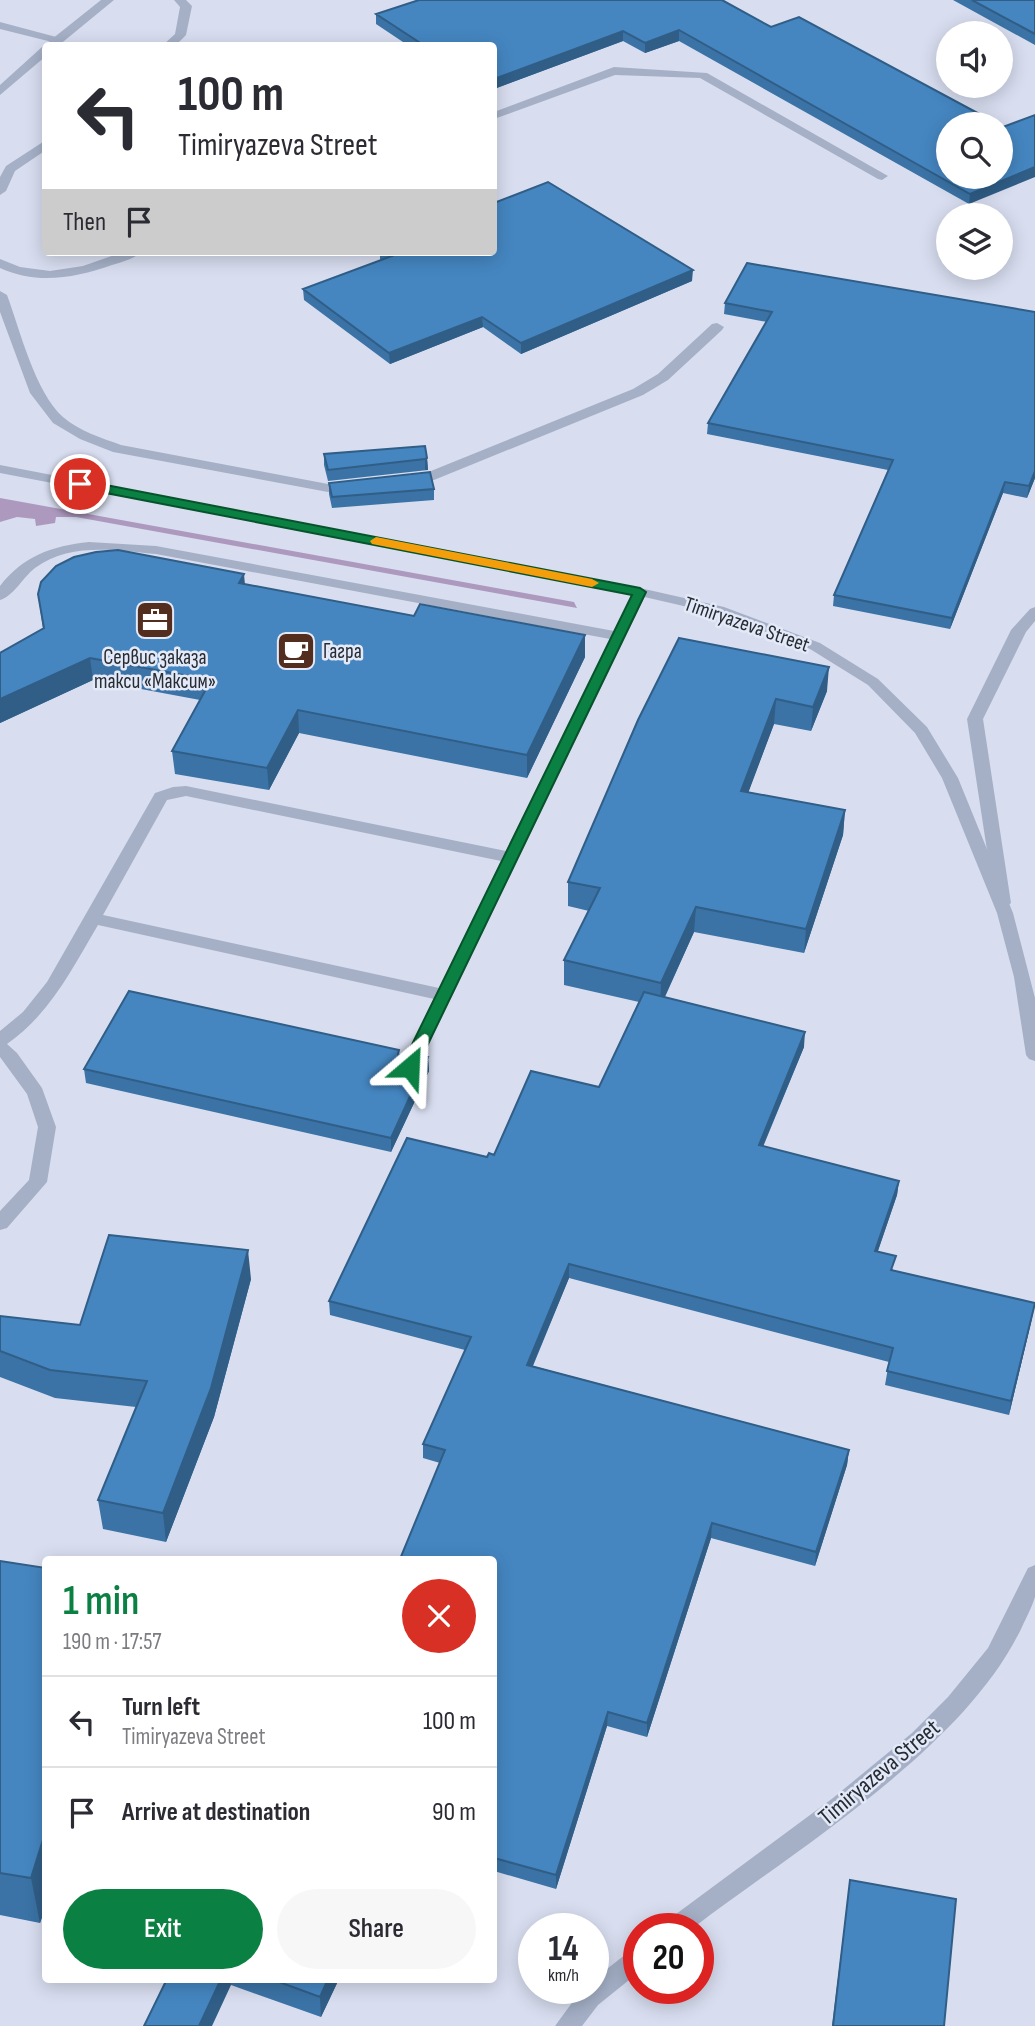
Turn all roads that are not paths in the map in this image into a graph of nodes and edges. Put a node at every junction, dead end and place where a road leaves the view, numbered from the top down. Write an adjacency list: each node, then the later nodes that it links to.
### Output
1 (108, 0): 5 (street)
2 (180, 0): 6 (street)
3 (0, 25): 4 (street)
4 (50, 42)
5 (54, 42)
6 (172, 42)
7 (42, 54): 8 (street)
8 (0, 91)
9 (497, 115): 11 (street)
10 (42, 147): 12 (street)
11 (881, 176)
12 (0, 191)
13 (125, 256): 14 (street)
14 (0, 263)
15 (0, 295): 19 (street)
16 (716, 327): 18 (street)
17 (0, 469): 20 (street, Timiryazeva Street)
18 (391, 481)
19 (366, 484)
20 (640, 592): 23 (street); 25 (street, Timiryazeva Street)
21 (0, 596): 23 (street)
22 (1035, 611): 25 (street)
23 (618, 636): 24 (street)
24 (511, 858): 26 (street); 27 (street)
25 (1005, 913): 30 (street, Timiryazeva Street)
26 (93, 918): 27 (street); 28 (street)
27 (444, 995): 31 (street)
28 (0, 1040)
29 (0, 1047): 32 (street)
30 (1035, 1055)
31 (410, 1067)
32 (0, 1223)
33 (1035, 1574): 34 (street, Timiryazeva Street)
34 (697, 1913)
35 (623, 1971): 36 (street)
36 (567, 2026)

